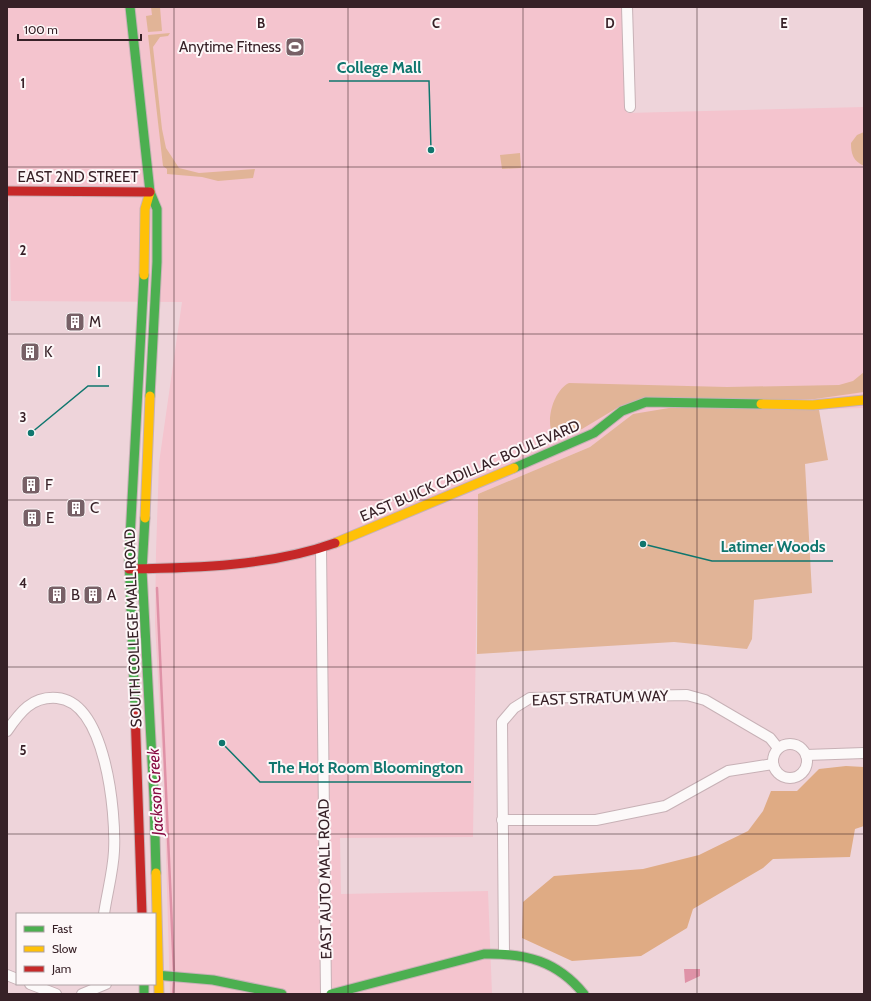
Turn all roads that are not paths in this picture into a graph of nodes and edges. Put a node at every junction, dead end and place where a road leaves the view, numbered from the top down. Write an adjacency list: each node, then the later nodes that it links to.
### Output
1 (130, 7): 5 (main road, SOUTH COLLEGE MALL ROAD)
2 (627, 7): 3 (street)
3 (630, 107)
4 (7, 191): 5 (main road, EAST 2ND STREET)
5 (150, 192): 6 (main road, SOUTH COLLEGE MALL ROAD); 7 (main road, SOUTH COLLEGE MALL ROAD)
6 (145, 237): 7 (main road); 8 (main road, SOUTH COLLEGE MALL ROAD)
7 (157, 242): 9 (main road, SOUTH COLLEGE MALL ROAD)
8 (145, 261): 9 (main road); 10 (main road, SOUTH COLLEGE MALL ROAD)
9 (157, 262): 11 (main road, SOUTH COLLEGE MALL ROAD)
10 (143, 294): 11 (main road); 14 (main road, SOUTH COLLEGE MALL ROAD)
11 (156, 299): 15 (main road, SOUTH COLLEGE MALL ROAD)
12 (864, 400): 13 (main road, EAST BUICK CADILLAC BOULEVARD)
13 (321, 548): 15 (main road, EAST BUICK CADILLAC BOULEVARD); 34 (street, EAST AUTO MALL ROAD)
14 (129, 569): 15 (main road, EAST BUICK CADILLAC BOULEVARD); 21 (main road, SOUTH COLLEGE MALL ROAD)
15 (142, 570): 22 (main road, SOUTH COLLEGE MALL ROAD)
16 (7, 731): 24 (street)
17 (778, 748): 19 (street); 20 (street); 23 (street, EAST STRATUM WAY)
18 (864, 753): 19 (street)
19 (806, 755): 20 (street)
20 (774, 764): 23 (street)
21 (138, 798): 22 (main road); 25 (main road, SOUTH COLLEGE MALL ROAD)
22 (154, 798): 27 (main road, SOUTH COLLEGE MALL ROAD)
23 (502, 820): 26 (street, EAST STRATUM WAY)
24 (104, 913)
25 (142, 913)
26 (504, 953): 35 (main road); 36 (main road)
27 (160, 975): 32 (main road, SOUTH COLLEGE MALL ROAD); 33 (main road)
28 (33, 985): 30 (street)
29 (104, 985): 31 (street)
30 (56, 994)
31 (82, 994)
32 (159, 994)
33 (282, 994)
34 (326, 994)
35 (331, 994)
36 (584, 994)

